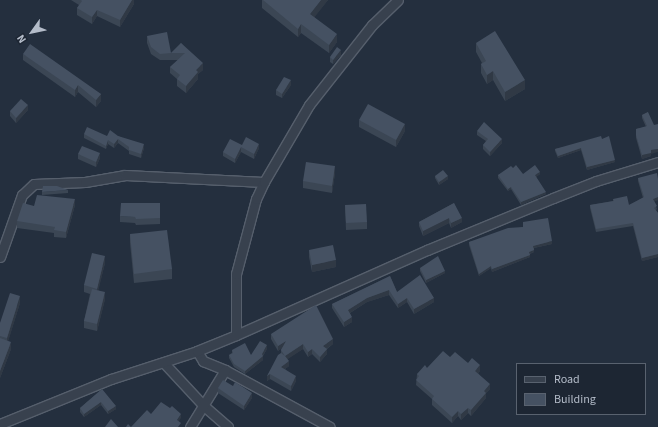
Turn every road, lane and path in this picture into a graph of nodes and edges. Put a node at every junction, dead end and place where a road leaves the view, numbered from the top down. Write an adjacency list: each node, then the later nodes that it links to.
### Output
1 (398, 0): 3 (street)
2 (658, 162): 5 (street)
3 (264, 182): 4 (street); 5 (street)
4 (0, 257)
5 (236, 335): 6 (street)
6 (197, 351): 7 (street); 8 (street)
7 (164, 363): 9 (street); 10 (street)
8 (225, 370): 9 (street); 13 (street)
9 (204, 406): 11 (street); 12 (street)
10 (0, 424)
11 (190, 427)
12 (228, 427)
13 (330, 427)

